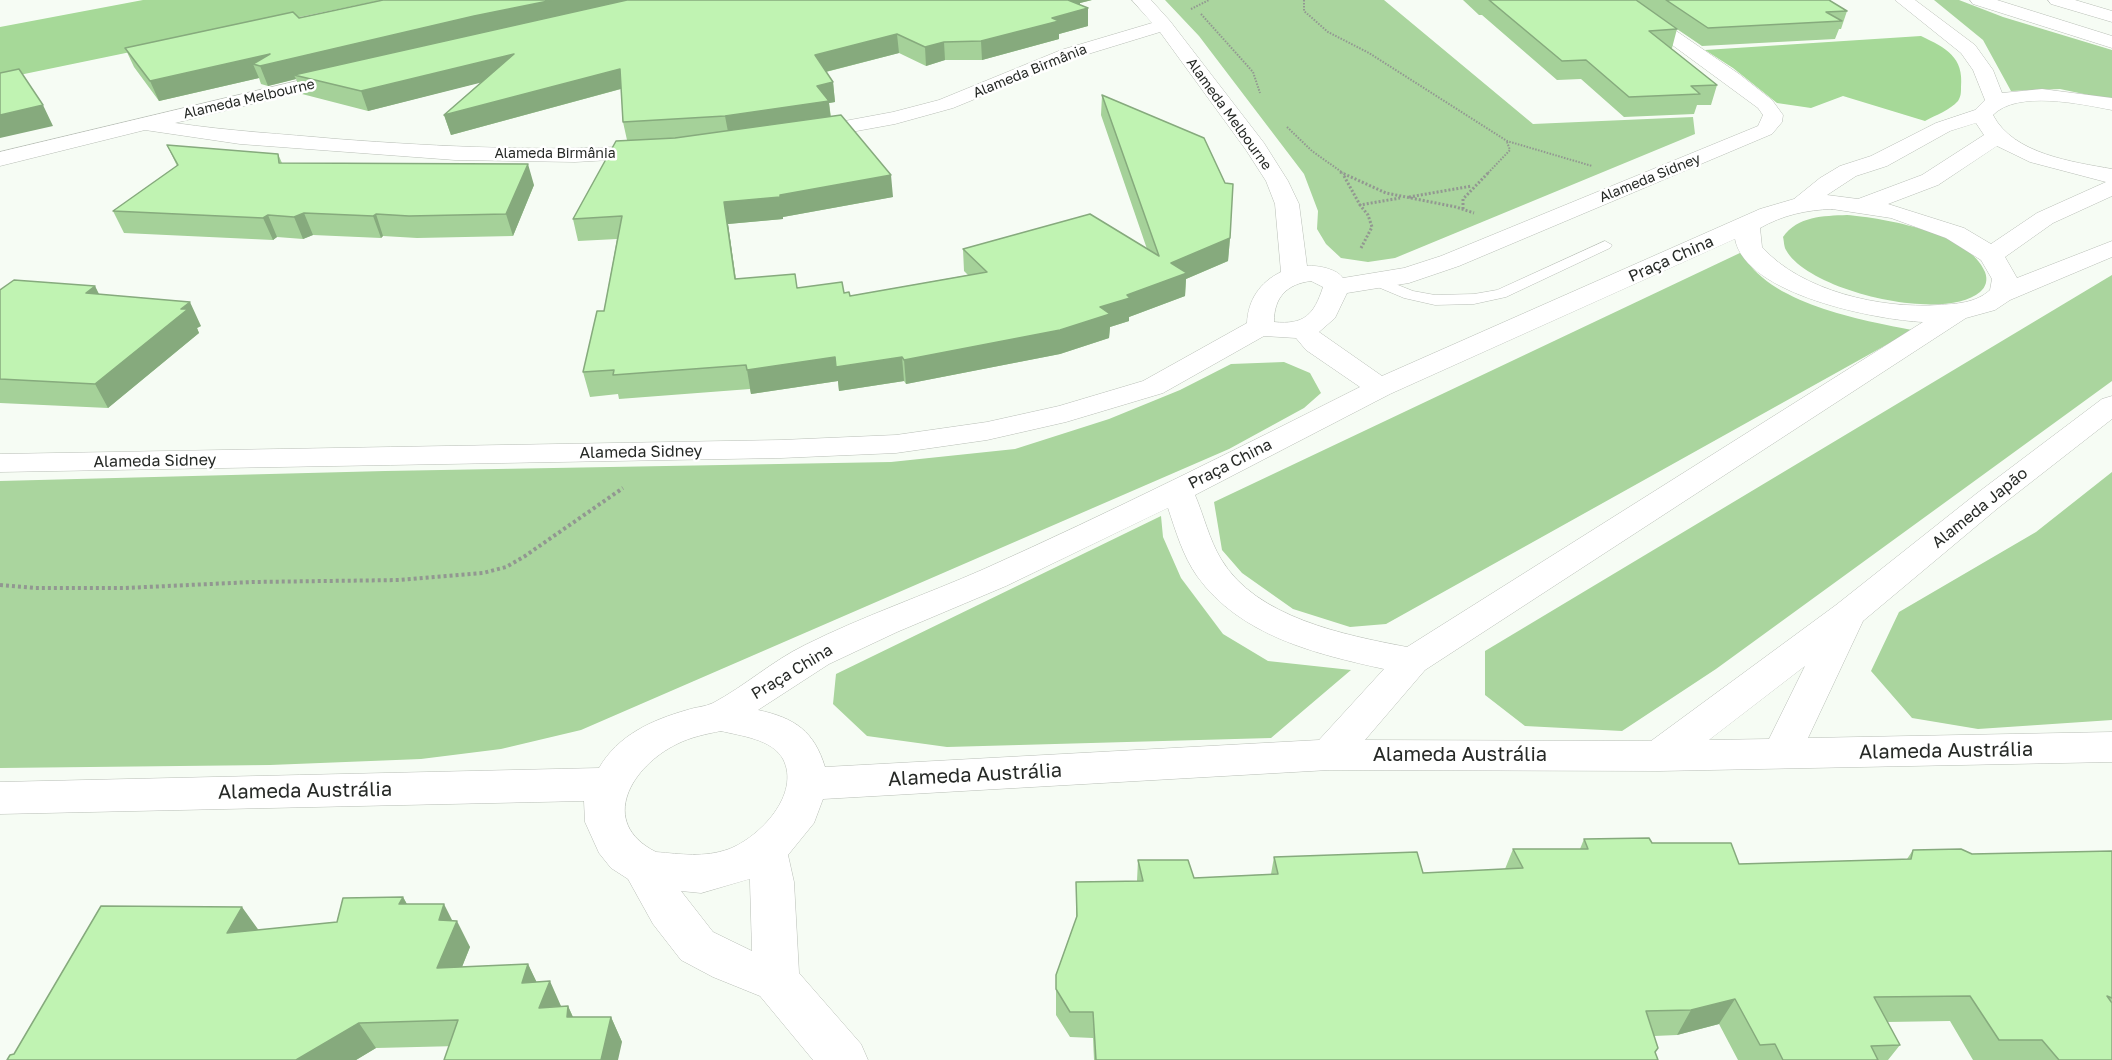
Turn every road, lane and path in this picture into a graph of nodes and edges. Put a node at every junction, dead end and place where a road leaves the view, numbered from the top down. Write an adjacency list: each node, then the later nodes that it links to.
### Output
1 (1141, 0): 9 (street, Alameda Melbourne)
2 (1304, 0): 19 (path)
3 (1620, 0): 24 (street, Alameda Sidney)
4 (1904, 0): 14 (street)
5 (1979, 0): 10 (street)
6 (2057, 0): 8 (street)
7 (1194, 8): 12 (path)
8 (2112, 17)
9 (1164, 25): 17 (street, Alameda Birmânia); 39 (street, Alameda Melbourne)
10 (2112, 42)
11 (365, 71): 16 (street, Alameda Melbourne)
12 (1261, 94)
13 (2112, 104): 14 (street, Praça China)
14 (1989, 108): 18 (street); 30 (street, Praça China)
15 (1281, 121): 22 (path)
16 (145, 124): 20 (street, Alameda Birmânia); 21 (street, Alameda Melbourne)
17 (792, 136)
18 (1997, 136): 23 (street); 32 (street)
19 (1507, 141): 24 (path); 25 (path)
20 (679, 150)
21 (0, 159)
22 (1344, 176): 28 (path); 31 (path)
23 (2112, 176)
24 (1645, 180): 35 (street, Alameda Sidney)
25 (1473, 186): 27 (path); 33 (path)
26 (2112, 187): 38 (street)
27 (1428, 194): 28 (path); 29 (path)
28 (1404, 198): 29 (path); 31 (path)
29 (1434, 202): 33 (path)
30 (1803, 202): 32 (street, Praça China); 34 (street, Praça China)
31 (1360, 205): 40 (path)
32 (1864, 206): 38 (street, Praça China)
33 (1465, 209): 35 (path)
34 (1748, 225): 43 (street); 46 (street, Praça China)
35 (1503, 239): 40 (street, Alameda Sidney)
36 (1605, 245): 40 (lane)
37 (2112, 248): 42 (street)
38 (1991, 255): 42 (street)
39 (1294, 275): 41 (street); 44 (street)
40 (1378, 282): 41 (street, Alameda Sidney)
41 (1336, 287): 45 (street)
42 (2002, 294): 43 (street)
43 (1956, 313): 53 (street)
44 (1260, 327): 45 (street); 48 (street, Alameda Sidney)
45 (1304, 331): 46 (street)
46 (1380, 388): 50 (street, Praça China)
47 (2112, 405): 52 (street, Alameda Japão)
48 (683, 451): 49 (street, Alameda Sidney); 51 (path)
49 (0, 463)
50 (1178, 491): 53 (street); 54 (street, Praça China)
51 (0, 585)
52 (1849, 614): 56 (street, Alameda Japão); 58 (street, Alameda Japão)
53 (1412, 661): 57 (street)
54 (721, 717): 59 (street); 60 (street)
55 (2112, 747): 56 (street, Alameda Austrália)
56 (1782, 752): 58 (street, Alameda Austrália)
57 (1329, 755): 58 (street, Alameda Austrália); 60 (street, Alameda Austrália)
58 (1659, 756)
59 (610, 784): 61 (street, Alameda Austrália); 63 (street)
60 (809, 784): 62 (street)
61 (0, 798)
62 (766, 850): 63 (street); 64 (street)
63 (644, 867): 64 (street)
64 (776, 981): 65 (street)
65 (844, 1060)

